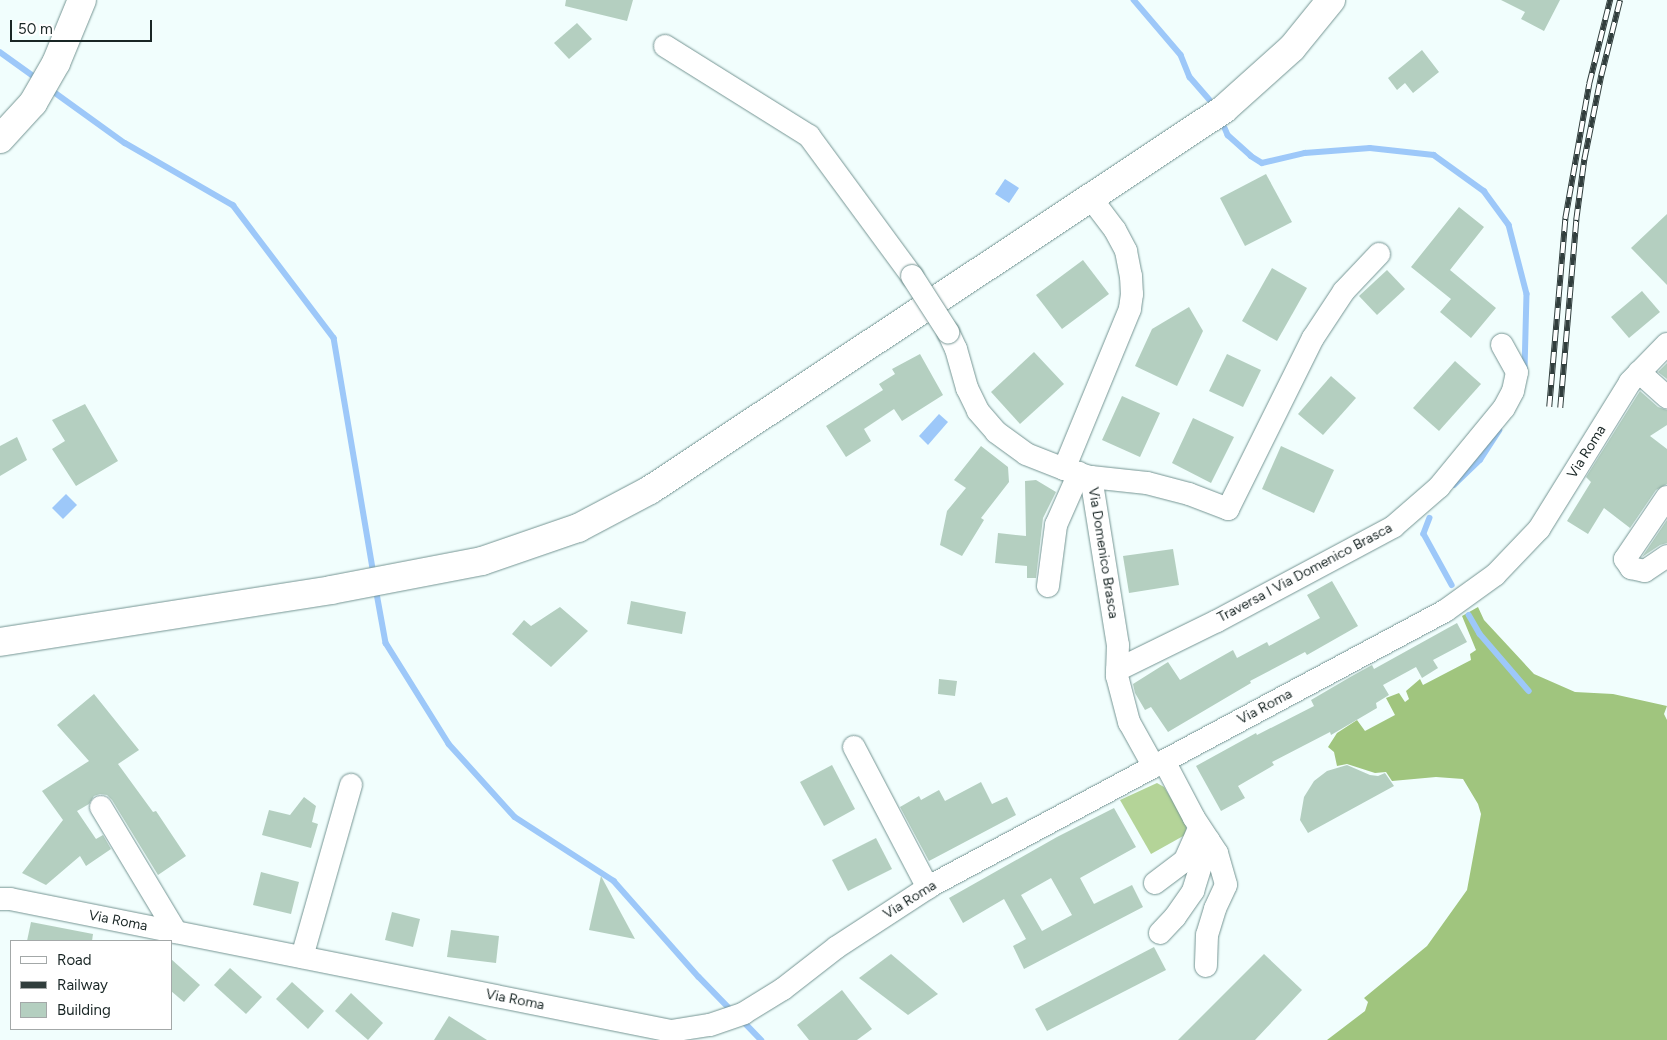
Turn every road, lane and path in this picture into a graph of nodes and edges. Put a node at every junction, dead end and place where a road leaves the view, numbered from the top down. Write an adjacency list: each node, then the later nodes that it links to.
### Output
1 (82, 0): 4 (main road)
2 (1331, 0): 5 (main road)
3 (665, 46): 11 (street, bridge)
4 (0, 139)
5 (1090, 197): 11 (street); 15 (main road)
6 (1379, 254): 11 (street)
7 (1667, 344): 9 (street, Via Roma)
8 (1502, 345): 16 (street, Traversa I Via Domenico Brasca)
9 (1640, 372): 10 (street); 18 (street, Via Roma)
10 (1667, 397)
11 (1078, 473): 14 (street); 16 (street, Via Domenico Brasca)
12 (1667, 497): 13 (street)
13 (1667, 556)
14 (1048, 586)
15 (1, 643)
16 (1117, 670): 18 (street, Via Domenico Brasca)
17 (854, 747): 23 (street)
18 (1159, 764): 21 (street, Via Domenico Brasca); 23 (street, Via Roma)
19 (351, 785): 27 (street)
20 (101, 807): 25 (street)
21 (1204, 834): 22 (street); 26 (street); 28 (street, Via Domenico Brasca)
22 (1155, 883)
23 (928, 888): 29 (street, Via Roma)
24 (0, 899): 25 (street, Via Roma)
25 (176, 932): 27 (street, Via Roma)
26 (1160, 934)
27 (302, 957): 29 (street, Via Roma)
28 (1206, 966)
29 (724, 1024)

